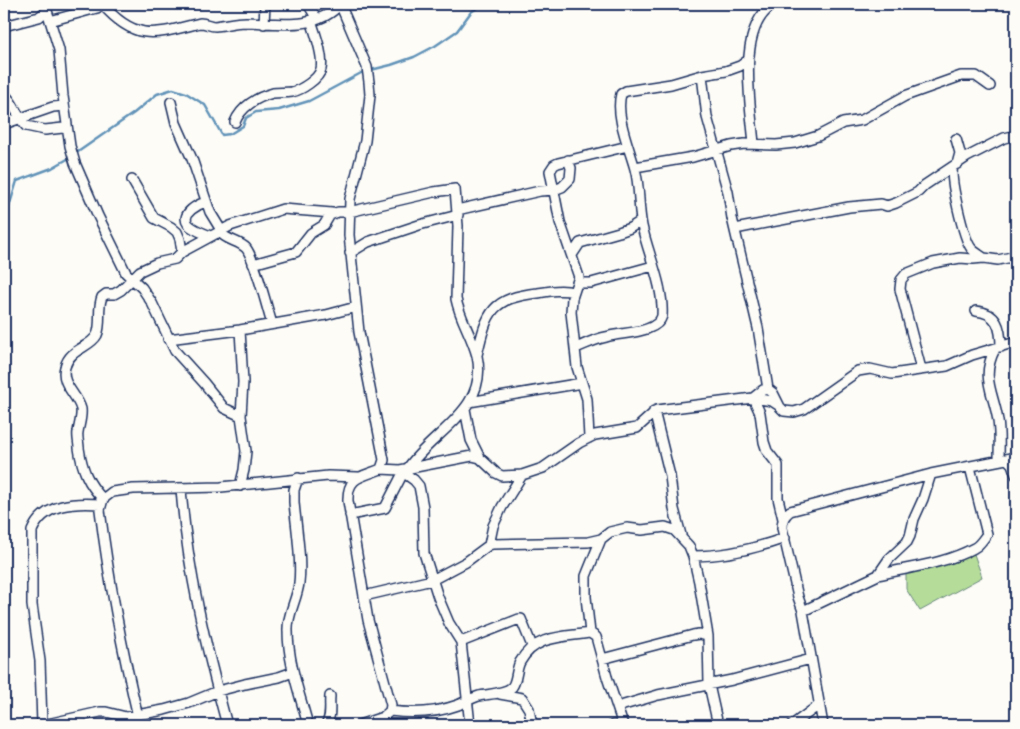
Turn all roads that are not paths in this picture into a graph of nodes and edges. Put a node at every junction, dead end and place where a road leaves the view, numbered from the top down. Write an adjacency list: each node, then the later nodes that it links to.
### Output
1 (102, 4): 7 (street); 9 (street)
2 (265, 4): 9 (street)
3 (308, 4): 8 (street)
4 (340, 4): 8 (street); 32 (street)
5 (775, 4): 11 (street)
6 (46, 8): 7 (street); 10 (street)
7 (50, 20): 16 (street)
8 (314, 20): 9 (street); 18 (street)
9 (264, 24)
10 (4, 26)
11 (748, 60): 12 (street); 23 (street)
12 (702, 75): 24 (street); 25 (street)
13 (990, 86): 23 (street)
14 (4, 94): 17 (street)
15 (171, 102): 31 (street)
16 (64, 106): 17 (street); 20 (street)
17 (20, 119): 19 (street); 20 (street)
18 (235, 122)
19 (4, 124)
20 (67, 130): 46 (street)
21 (956, 139): 27 (street)
22 (1016, 141): 27 (street)
23 (754, 144): 25 (street)
24 (628, 146): 26 (street); 28 (street)
25 (716, 151): 28 (street); 36 (street)
26 (568, 160): 30 (street); 30 (street)
27 (955, 165): 36 (street); 43 (street)
28 (635, 167): 35 (street)
29 (132, 180): 39 (street)
30 (554, 190): 33 (street); 41 (street)
31 (206, 202): 37 (street); 38 (street)
32 (349, 212): 33 (street); 34 (street); 40 (street)
33 (457, 212): 40 (street); 57 (street)
34 (332, 213): 37 (street); 44 (street)
35 (641, 221): 41 (street); 45 (street)
36 (735, 229): 62 (street)
37 (220, 231): 38 (street); 44 (street)
38 (210, 236): 39 (street)
39 (182, 252): 46 (street)
40 (350, 253): 49 (street)
41 (572, 254): 47 (street)
42 (1016, 256): 43 (street)
43 (984, 258): 59 (street)
44 (253, 264): 51 (street)
45 (653, 266): 47 (street); 55 (street)
46 (131, 278): 53 (street); 81 (street)
47 (578, 283): 48 (street)
48 (574, 292): 55 (street); 57 (street)
49 (356, 307): 51 (street); 72 (street)
50 (976, 311): 56 (street)
51 (272, 324): 52 (street)
52 (240, 330): 53 (street); 67 (street)
53 (168, 339): 67 (street)
54 (1016, 342): 56 (street)
55 (576, 348): 61 (street)
56 (998, 348): 58 (street); 60 (street)
57 (477, 355): 64 (street)
58 (972, 355): 59 (street); 60 (street)
59 (921, 369): 65 (street)
60 (988, 369): 70 (street)
61 (582, 383): 64 (street); 68 (street)
62 (768, 389): 63 (street); 65 (street)
63 (753, 398): 65 (street); 66 (street); 83 (street)
64 (467, 406): 69 (street); 73 (street)
65 (780, 407)
66 (654, 411): 68 (street); 84 (street)
67 (241, 416): 79 (street)
68 (589, 438): 75 (street)
69 (480, 458): 73 (street); 75 (street)
70 (1008, 458): 71 (street); 76 (street)
71 (970, 466): 74 (street); 89 (street)
72 (381, 469): 73 (street); 78 (street)
73 (404, 470): 82 (street); 90 (street)
74 (931, 474): 83 (street); 89 (street)
75 (522, 475): 87 (street)
76 (1016, 475)
77 (298, 478): 78 (street); 79 (street); 101 (street)
78 (358, 478): 82 (street)
79 (240, 486): 80 (street)
80 (181, 489): 81 (street); 103 (street)
81 (102, 502): 110 (street); 111 (street)
82 (350, 515): 91 (street)
83 (783, 519): 85 (street)
84 (681, 535): 86 (street); 88 (street)
85 (785, 538): 88 (street); 92 (street)
86 (601, 539): 87 (street); 95 (street)
87 (489, 545): 90 (street)
88 (694, 556): 96 (street)
89 (878, 575): 93 (street)
90 (432, 580): 91 (street); 97 (street)
91 (364, 596): 109 (street)
92 (798, 597): 93 (street); 94 (street)
93 (823, 601): 94 (street)
94 (804, 611): 100 (street)
95 (590, 633): 98 (street); 99 (street)
96 (708, 636): 99 (street); 102 (street)
97 (462, 642): 98 (street); 106 (street)
98 (532, 646): 104 (street)
99 (602, 659): 108 (street)
100 (811, 659): 102 (street); 107 (street)
101 (293, 672): 103 (street); 114 (street)
102 (709, 685): 108 (street); 121 (street)
103 (218, 691): 110 (street); 113 (street)
104 (495, 693): 106 (street); 118 (street)
105 (330, 696): 115 (street)
106 (468, 701): 109 (street); 117 (street)
107 (819, 705): 122 (street); 123 (street)
108 (618, 709): 119 (street); 120 (street)
109 (390, 711): 116 (street)
110 (137, 715): 111 (street); 112 (street)
111 (43, 725)
112 (140, 725)
113 (227, 725)
114 (308, 725)
115 (326, 725)
116 (359, 725)
117 (470, 725)
118 (532, 725)
119 (613, 725)
120 (623, 725)
121 (718, 725)
122 (792, 725)
123 (823, 725)

